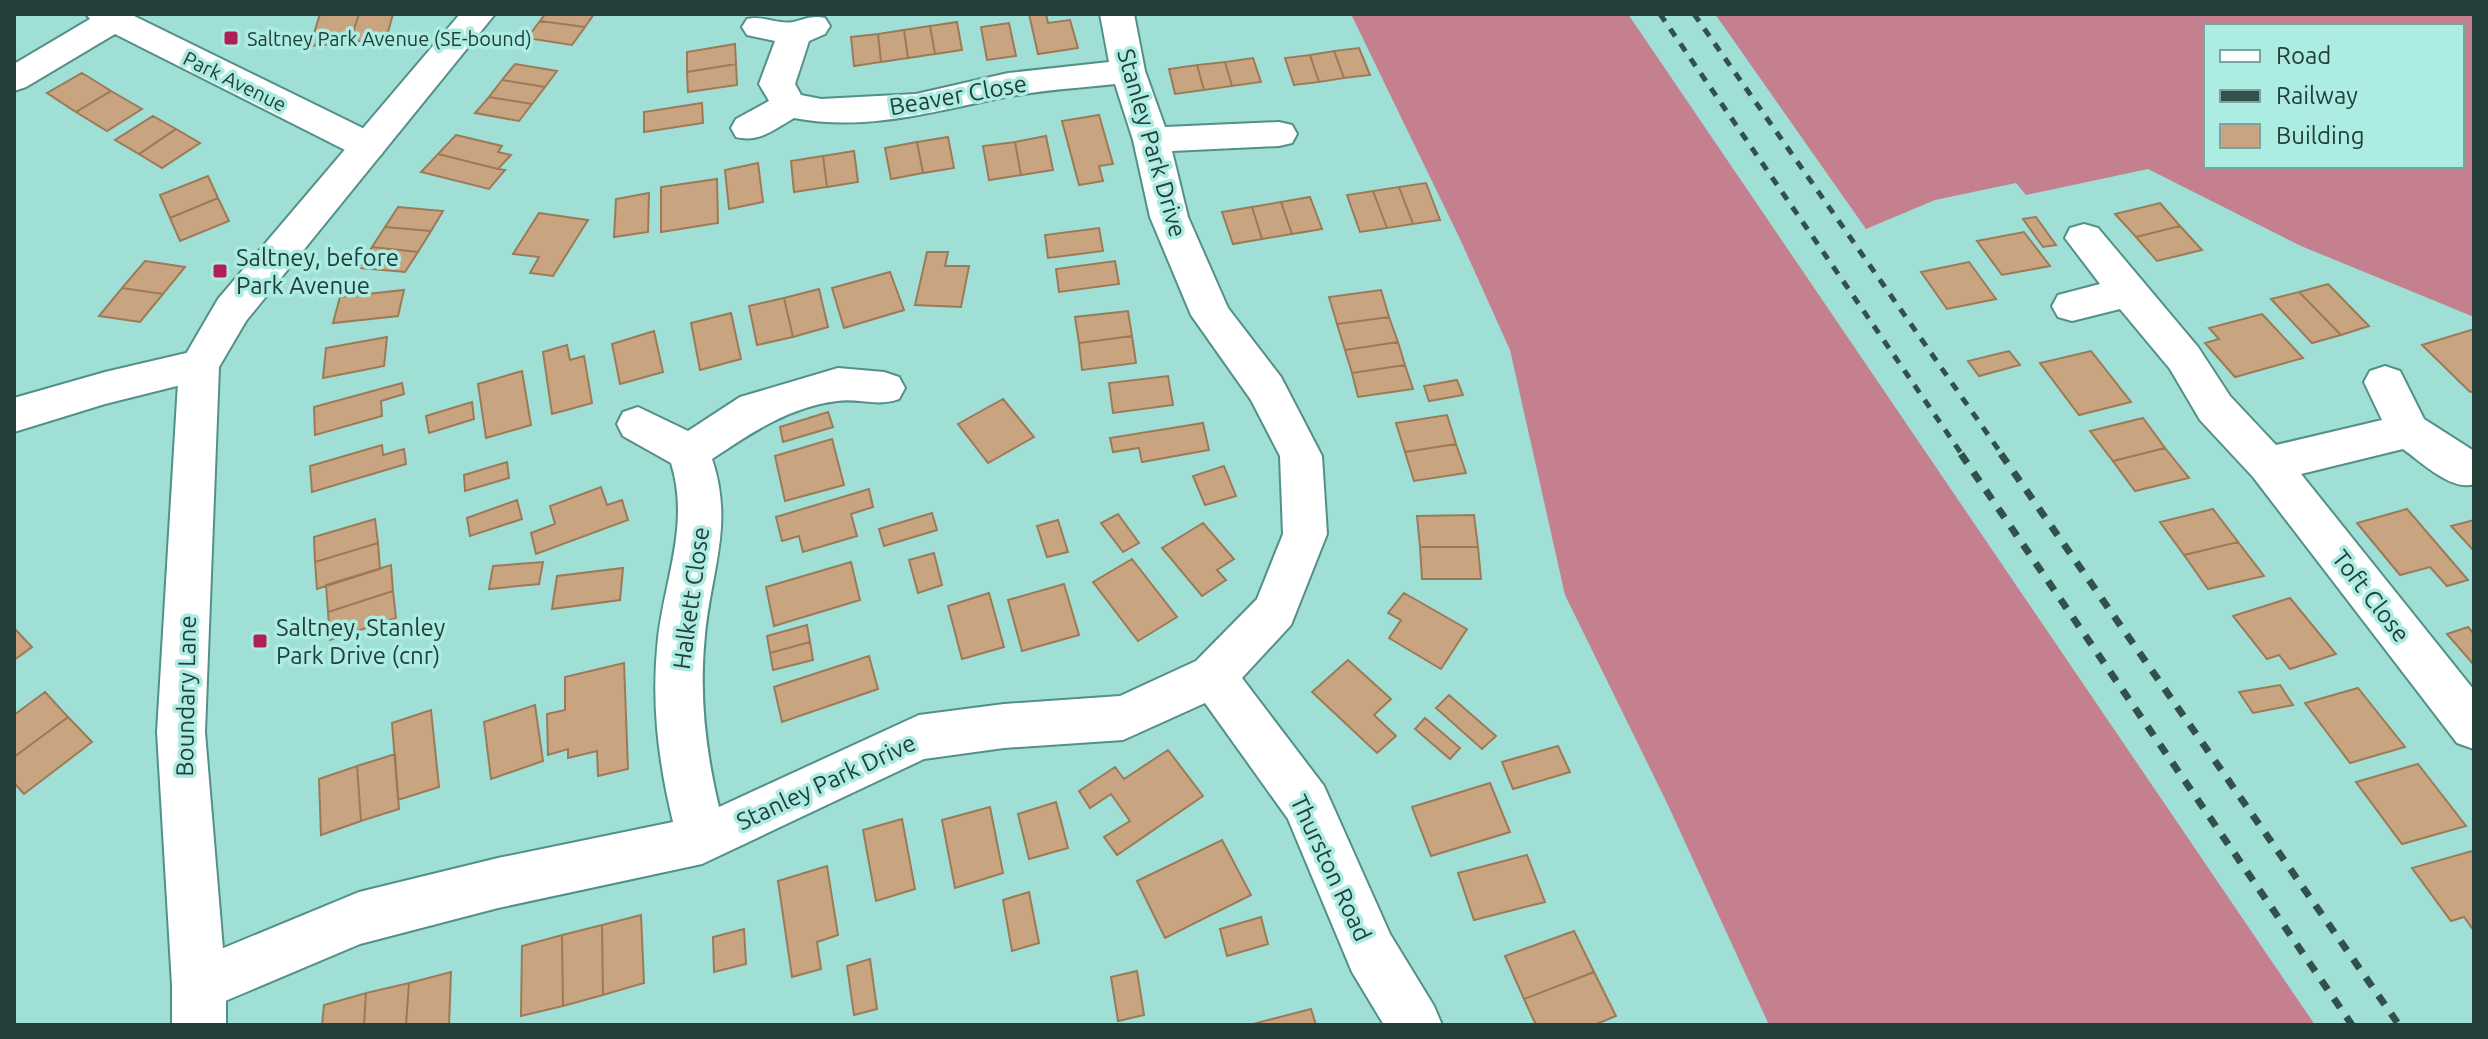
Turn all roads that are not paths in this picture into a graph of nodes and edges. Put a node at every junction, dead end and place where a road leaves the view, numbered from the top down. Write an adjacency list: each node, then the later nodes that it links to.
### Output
1 (478, 14): 11 (street, Boundary Lane)
2 (1117, 14): 5 (street, Stanley Park Drive)
3 (108, 17): 6 (street); 11 (street, Park Avenue)
4 (759, 27): 7 (street)
5 (1128, 71): 7 (street, Beaver Close); 10 (street, Stanley Park Drive)
6 (14, 79)
7 (789, 105): 8 (street)
8 (749, 128)
9 (1278, 135): 10 (street)
10 (1151, 140): 24 (street, Stanley Park Drive)
11 (368, 146): 15 (street, Boundary Lane)
12 (2084, 238): 13 (street, Toft Close)
13 (2129, 292): 14 (street); 22 (street, Toft Close)
14 (2072, 306)
15 (199, 366): 18 (street); 27 (street, Boundary Lane)
16 (2385, 382): 20 (street)
17 (884, 388): 21 (street)
18 (14, 415)
19 (638, 424): 21 (street)
20 (2408, 431): 22 (street); 23 (street)
21 (689, 452): 26 (street, Halkett Close)
22 (2268, 465): 25 (street, Toft Close)
23 (2467, 469)
24 (1213, 676): 26 (street, Stanley Park Drive); 28 (street, Thurston Road)
25 (2474, 727)
26 (702, 840): 27 (street, Stanley Park Drive)
27 (199, 1005)
28 (1415, 1025)

